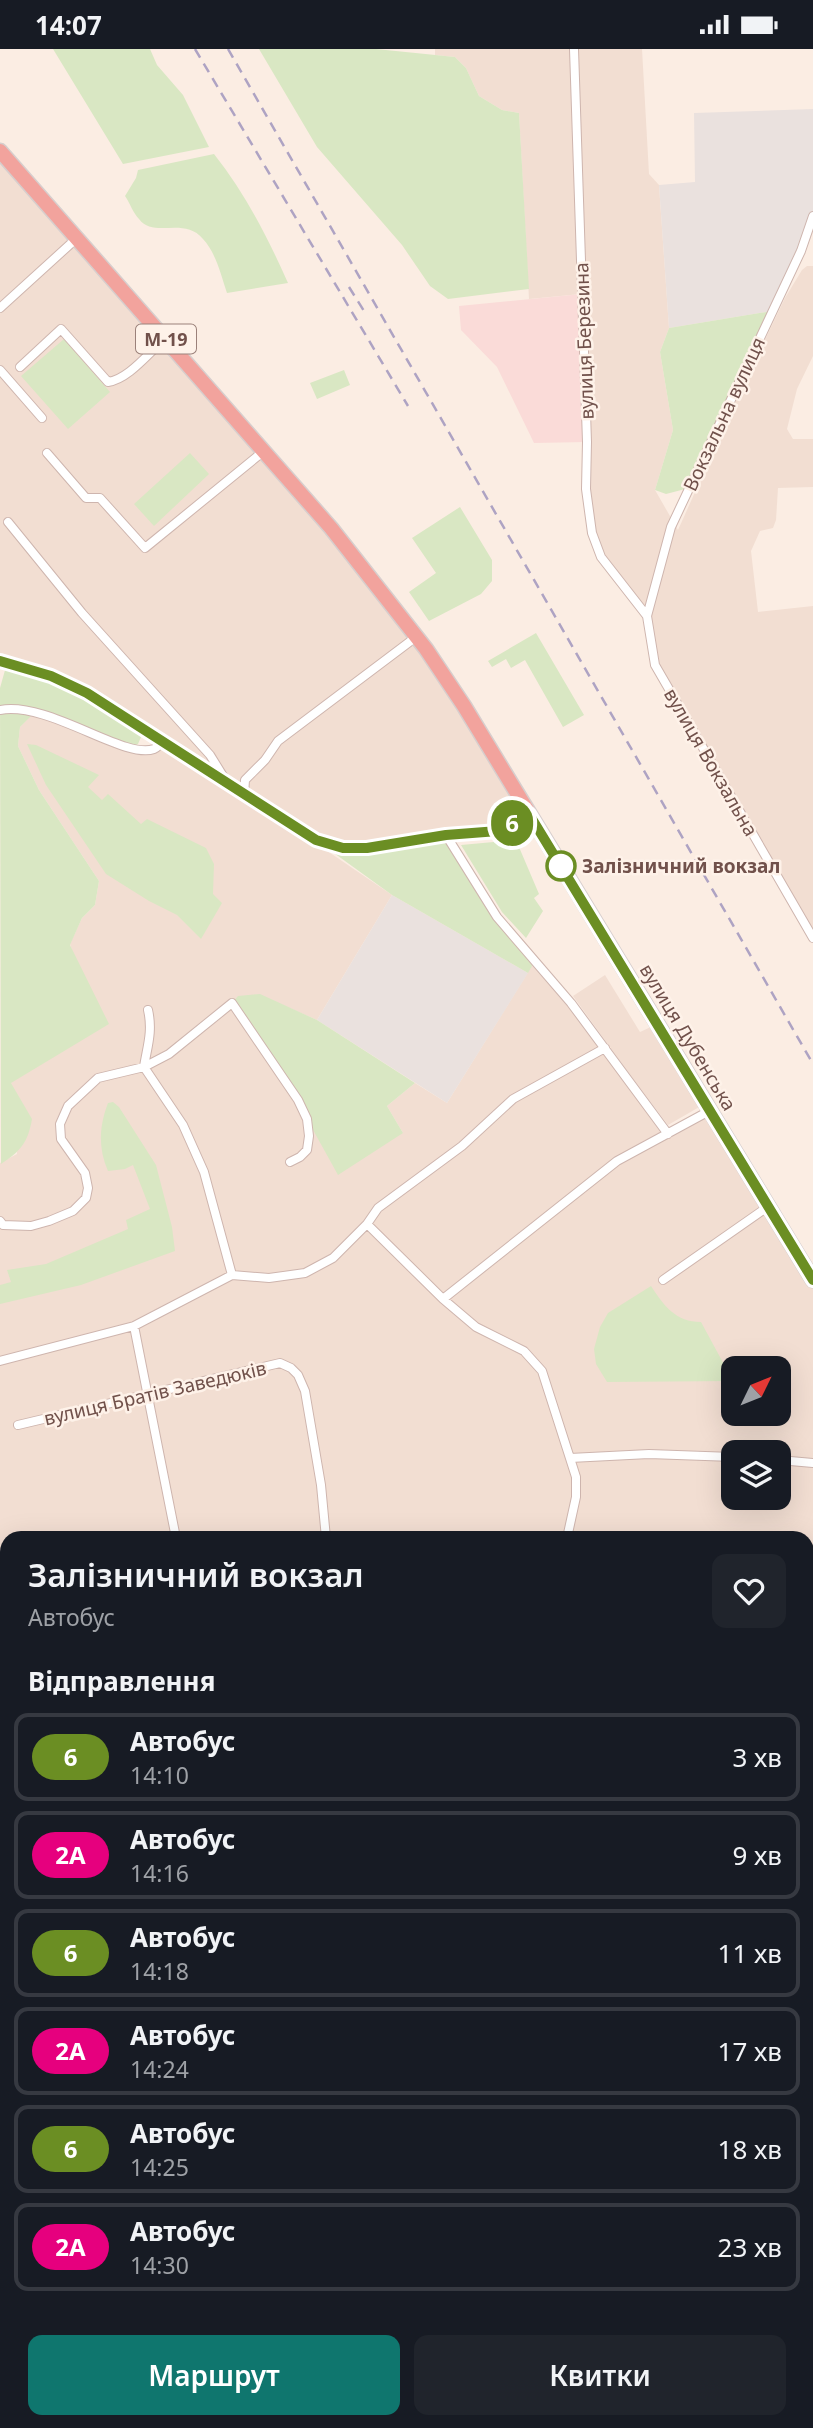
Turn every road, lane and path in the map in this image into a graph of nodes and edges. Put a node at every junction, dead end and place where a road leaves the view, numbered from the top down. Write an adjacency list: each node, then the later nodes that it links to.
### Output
1 (574, 49): 13 (street, вулиця Березина)
2 (0, 151): 4 (highway, М-19)
3 (813, 216): 13 (street, Вокзальна вулиця)
4 (76, 238): 5 (street); 6 (highway, М-19)
5 (0, 308)
6 (161, 342): 7 (street); 10 (highway, М-19)
7 (20, 367)
8 (0, 370): 9 (street)
9 (42, 418)
10 (264, 451): 11 (street); 14 (highway, М-19)
11 (47, 453)
12 (8, 522): 18 (street)
13 (647, 616): 22 (street, вулиця Вокзальна)
14 (416, 637): 19 (street); 20 (highway, М-19)
15 (0, 661): 17 (street)
16 (0, 710): 17 (street)
17 (163, 742): 18 (street)
18 (222, 781): 19 (street)
19 (244, 795): 21 (street)
20 (529, 814): 21 (street); 26 (highway, вулиця Дубенська / М-19)
21 (446, 835): 24 (street)
22 (813, 938)
23 (148, 1010): 25 (street)
24 (605, 1048): 27 (street); 31 (street)
25 (144, 1067): 28 (street); 30 (street); 32 (street)
26 (710, 1110): 27 (street); 29 (highway, вулиця Дубенська / М-19)
27 (668, 1134): 35 (street)
28 (290, 1162)
29 (769, 1206): 33 (street); 34 (highway, вулиця Дубенська / М-19)
30 (1, 1224)
31 (368, 1224): 32 (street); 35 (street)
32 (232, 1275): 36 (street)
33 (663, 1280)
34 (813, 1280)
35 (443, 1300): 41 (street)
36 (134, 1326): 37 (street); 38 (street)
37 (0, 1361)
38 (148, 1395): 39 (street, вулиця Братів Заведюків); 44 (street); 45 (street, вулиця Братів Заведюків)
39 (18, 1425)
40 (721, 1457): 41 (street)
41 (570, 1458): 46 (street)
42 (791, 1461): 43 (street)
43 (813, 1464)
44 (175, 1531)
45 (326, 1531)
46 (569, 1531)

